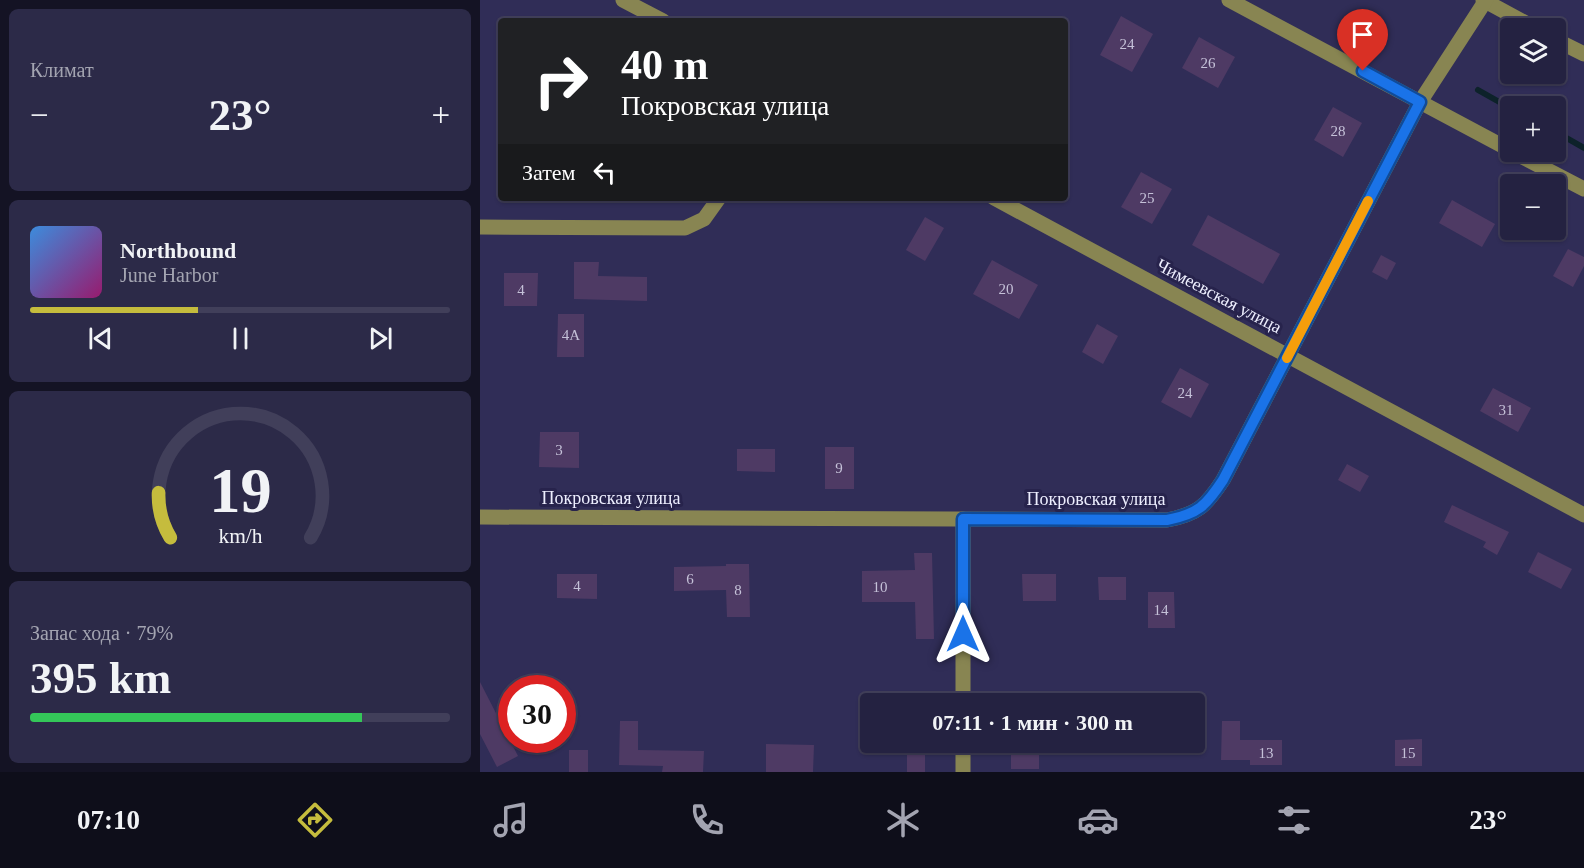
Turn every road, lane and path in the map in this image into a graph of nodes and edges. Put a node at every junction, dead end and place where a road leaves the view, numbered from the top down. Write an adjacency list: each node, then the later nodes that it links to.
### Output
1 (623, 0): 4 (street)
2 (1229, 0): 8 (street)
3 (1485, 0): 5 (street); 8 (street, Покровская улица)
4 (657, 18)
5 (1517, 18)
6 (1566, 45): 7 (street)
7 (1584, 54)
8 (1420, 102): 9 (street); 15 (street, Покровская улица)
9 (1500, 145)
10 (1533, 162): 11 (street)
11 (1584, 189)
12 (717, 201): 14 (street)
13 (1000, 201): 15 (street, Чимеевская улица)
14 (480, 227)
15 (1288, 356): 16 (street, Чимеевская улица); 18 (street, Покровская улица)
16 (1584, 515)
17 (480, 517): 18 (street, Покровская улица)
18 (963, 519): 19 (street)
19 (963, 693)
20 (963, 753): 21 (street)
21 (963, 772)

